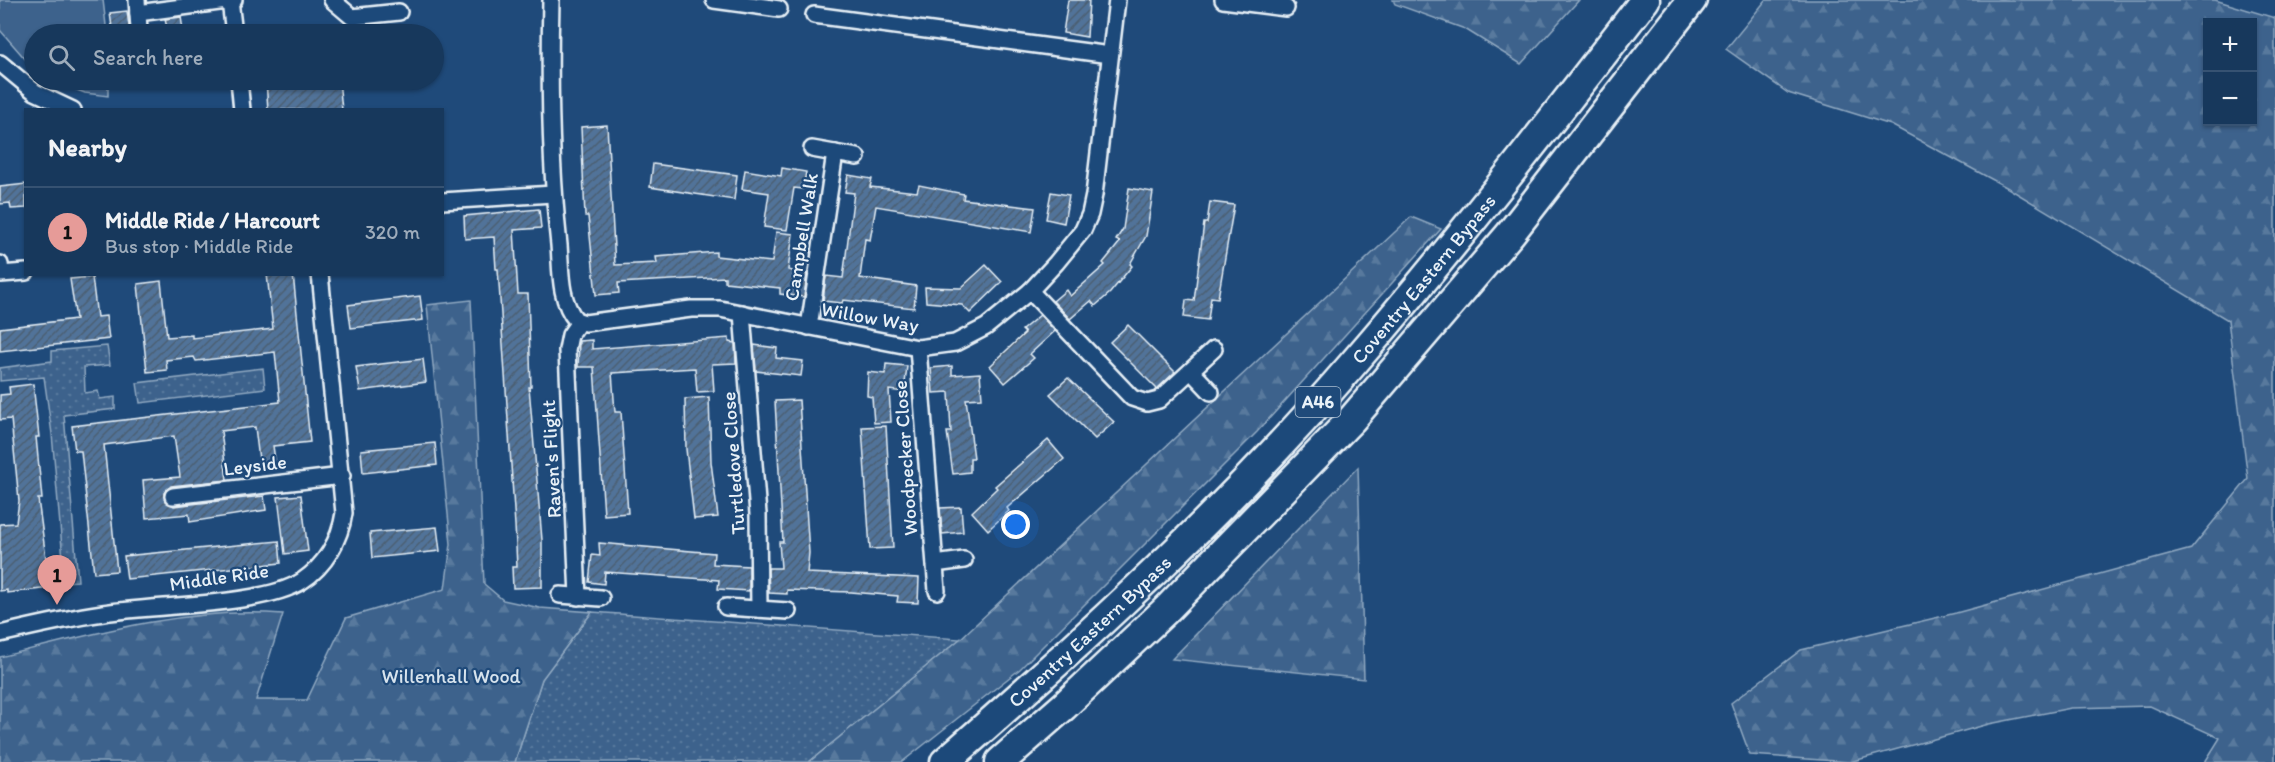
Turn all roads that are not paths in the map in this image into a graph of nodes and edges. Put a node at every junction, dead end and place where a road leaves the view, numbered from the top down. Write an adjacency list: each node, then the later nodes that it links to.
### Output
1 (234, 0): 9 (street)
2 (332, 0): 13 (street)
3 (551, 0): 27 (street)
4 (714, 0): 12 (street)
5 (1117, 0): 17 (street, Willow Way)
6 (1223, 0): 11 (street)
7 (1645, 0): 52 (highway, Coventry Eastern Bypass / A46)
8 (1692, 0): 53 (highway, Coventry Eastern Bypass / A46)
9 (230, 1): 10 (street); 16 (street)
10 (138, 7): 15 (street)
11 (1286, 8)
12 (779, 9)
13 (399, 12)
14 (814, 15): 17 (street)
15 (140, 24)
16 (233, 24)
17 (1110, 55): 32 (street, Willow Way)
18 (0, 63): 19 (street)
19 (24, 83)
20 (32, 90): 22 (street)
21 (240, 90): 23 (street)
22 (69, 108)
23 (242, 108)
24 (812, 149): 25 (street, Campbell Walk)
25 (835, 153): 26 (street, Campbell Walk); 35 (street, Campbell Walk)
26 (857, 157)
27 (554, 194): 28 (street); 34 (street)
28 (444, 201)
29 (0, 264): 30 (street)
30 (24, 272)
31 (320, 276): 40 (street, Middle Ride)
32 (1030, 291): 36 (street, Willow Way); 38 (street)
33 (742, 313): 34 (street, Willow Way); 35 (street, Willow Way); 49 (street, Turtledove Close)
34 (579, 322): 46 (street, Raven's Flight)
35 (808, 327): 36 (street, Willow Way)
36 (918, 348): 43 (street, Woodpecker Close)
37 (1214, 349): 38 (street)
38 (1191, 371): 39 (street)
39 (1211, 392)
40 (342, 476): 41 (street, Leyside); 51 (street, Middle Ride)
41 (173, 496)
42 (964, 560): 43 (street)
43 (935, 564): 44 (street, Woodpecker Close)
44 (937, 591)
45 (560, 595): 46 (street)
46 (578, 597): 47 (street)
47 (602, 598)
48 (726, 607): 49 (street)
49 (759, 609): 50 (street)
50 (788, 611)
51 (0, 634)
52 (945, 762)
53 (1000, 762)

